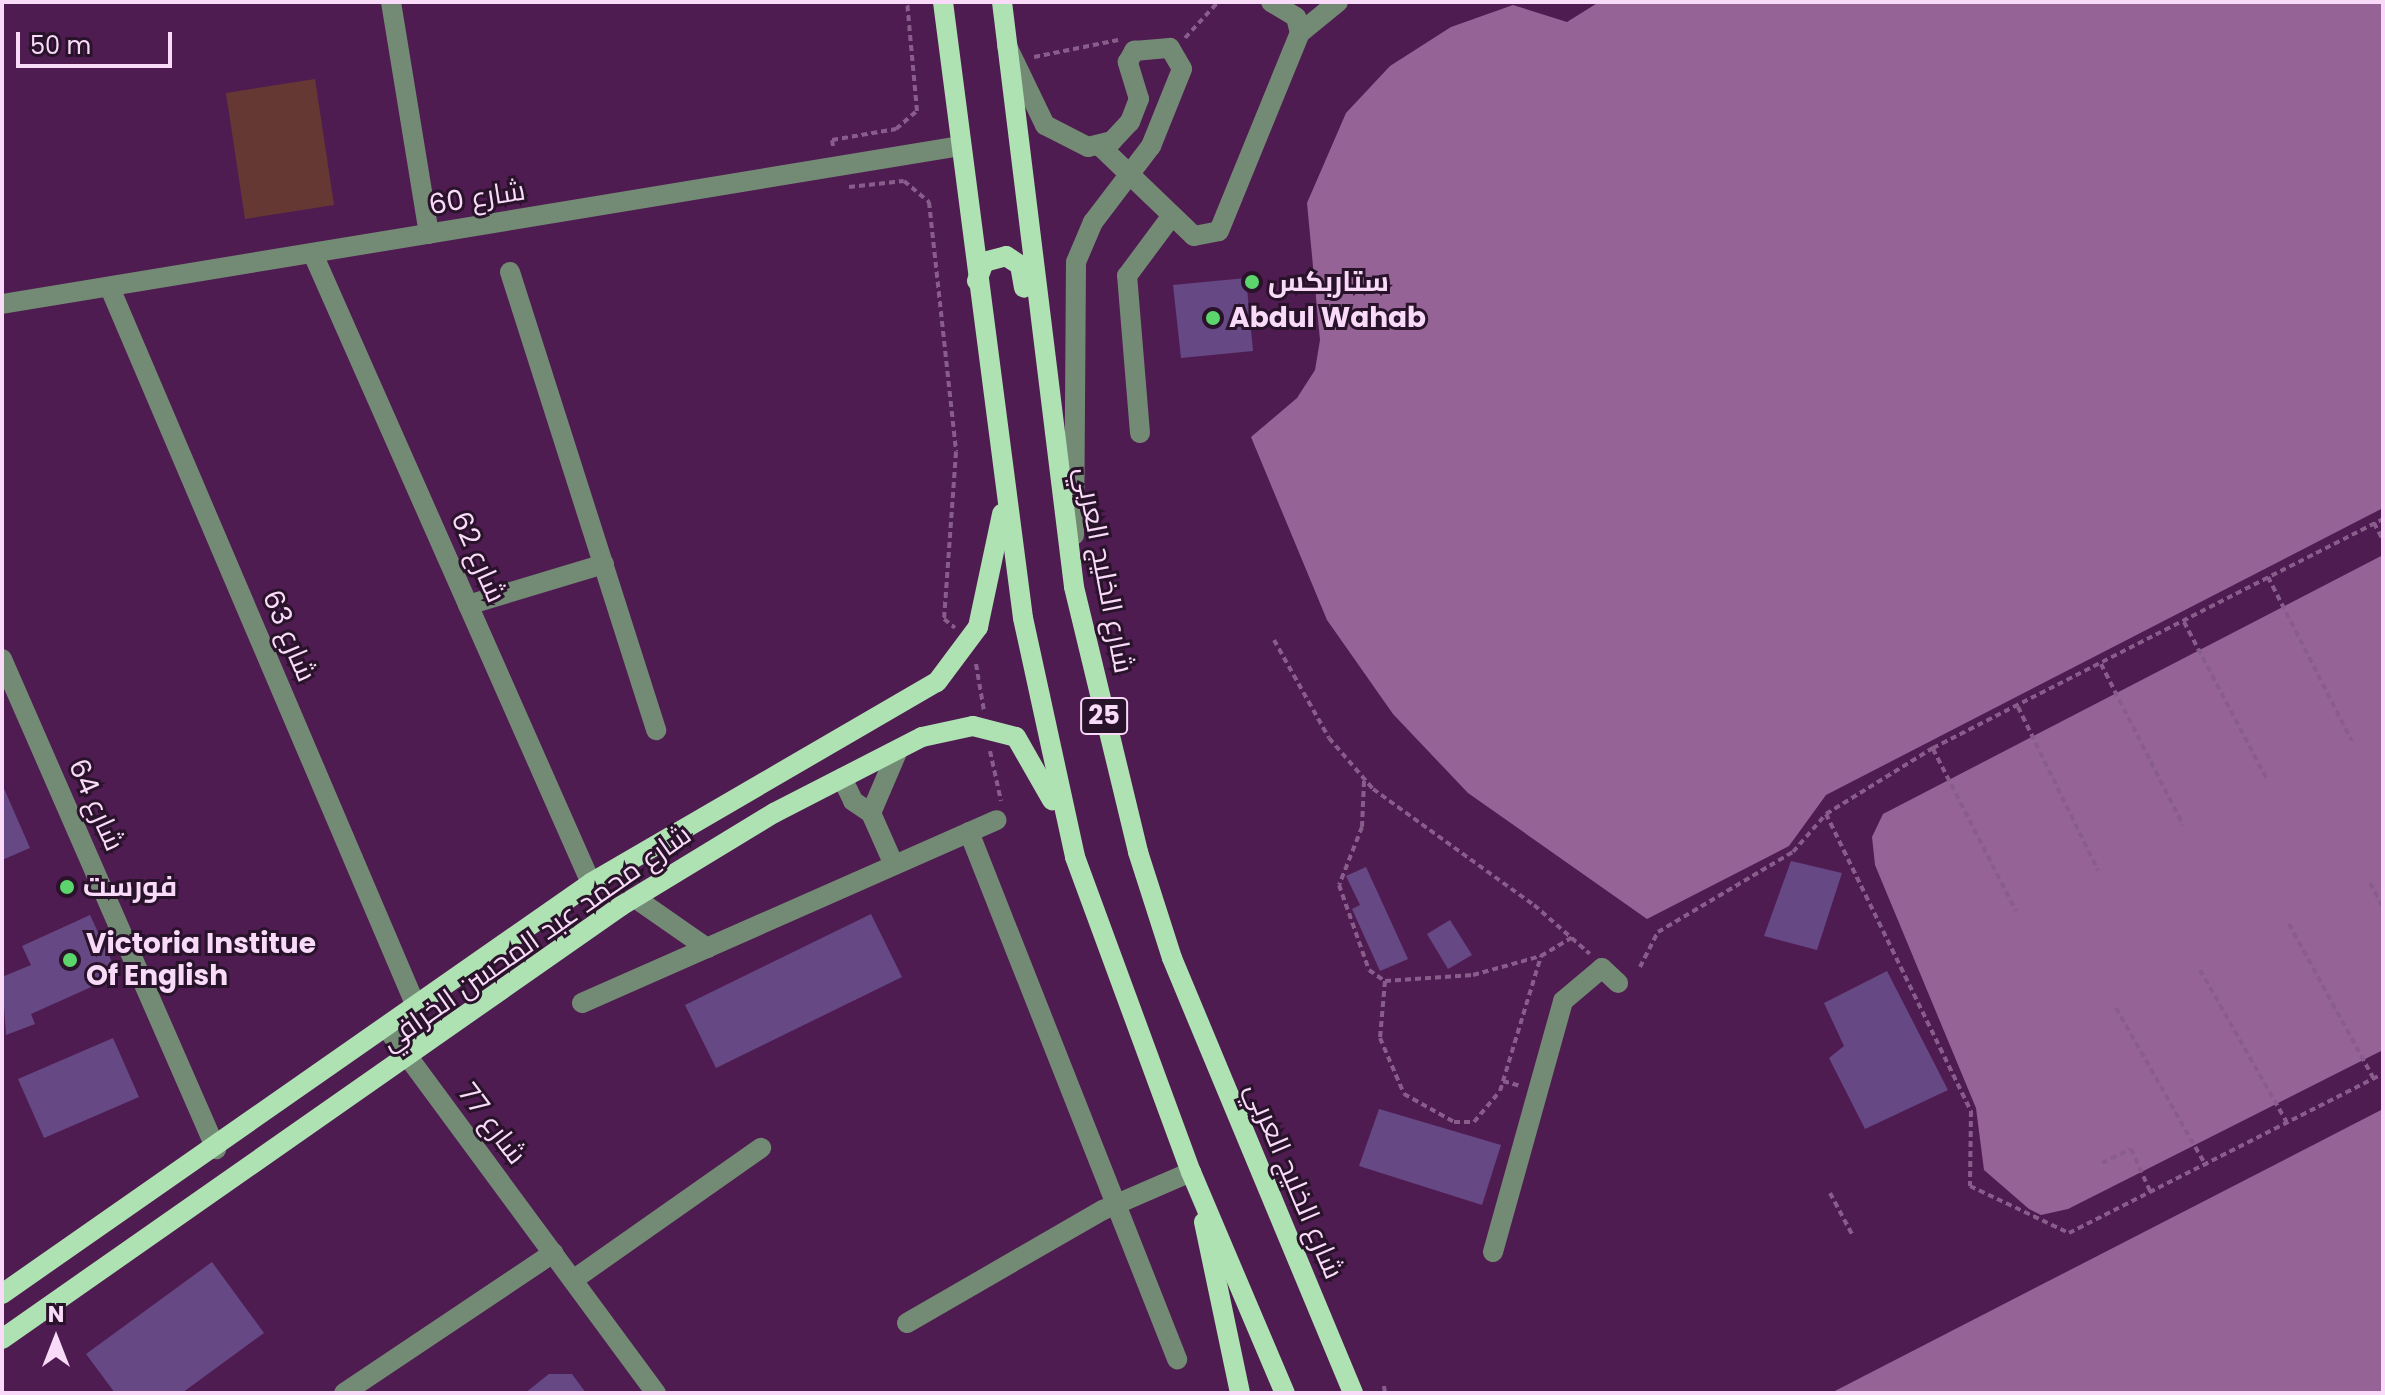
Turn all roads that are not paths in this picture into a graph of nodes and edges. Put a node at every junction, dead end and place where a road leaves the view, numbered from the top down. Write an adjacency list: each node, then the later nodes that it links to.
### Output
1 (391, 2): 12 (street)
2 (943, 2): 8 (main road, 25)
3 (1002, 2): 7 (main road, شارع الخليج العربي / 25)
4 (1271, 2): 6 (street)
5 (1338, 2): 6 (street)
6 (1300, 33): 11 (street)
7 (1007, 46): 9 (street); 18 (main road, شارع الخليج العربي / 25)
8 (961, 146): 12 (street, شارع 60); 15 (main road, 25)
9 (1100, 146): 10 (street); 10 (street)
10 (1127, 177): 11 (street); 22 (street)
11 (1170, 218): 19 (street)
12 (429, 234): 13 (street, شارع 60)
13 (313, 254): 16 (street, شارع 60); 23 (street, شارع 62)
14 (510, 272): 21 (street)
15 (977, 281): 18 (main road); 20 (main road, 25)
16 (110, 288): 17 (street, شارع 60); 39 (street, شارع 63)
17 (2, 304)
18 (1049, 420): 22 (main road, شارع الخليج العربي / 25)
19 (1140, 433)
20 (1005, 492): 27 (main road, شارع محمد عبد المحسن الخرافي); 32 (main road, 25)
21 (604, 564): 23 (street); 25 (street)
22 (1074, 587): 57 (main road, شارع الخليج العربي / 25)
23 (468, 605): 34 (street, شارع 62)
24 (2, 659): 43 (street, شارع 64)
25 (656, 730)
26 (898, 750): 28 (main road, شارع محمد عبد المحسن الخرافي); 29 (street); 32 (main road, شارع محمد عبد المحسن الخرافي)
27 (799, 759): 28 (main road); 34 (main road, شارع محمد عبد المحسن الخرافي)
28 (834, 782): 29 (street); 35 (main road, شارع محمد عبد المحسن الخرافي)
29 (871, 813): 33 (street)
30 (996, 820): 31 (street)
31 (969, 832): 33 (street); 45 (street)
32 (1075, 857): 44 (main road, 25)
33 (894, 865): 36 (street)
34 (591, 883): 39 (main road, شارع محمد عبد المحسن الخرافي)
35 (635, 898): 36 (street); 41 (main road, شارع محمد عبد المحسن الخرافي)
36 (707, 948): 38 (street)
37 (1618, 983): 46 (street)
38 (582, 1003)
39 (416, 1006): 40 (main road, شارع محمد عبد المحسن الخرافي)
40 (386, 1027): 41 (street, شارع 77); 43 (main road, شارع محمد عبد المحسن الخرافي)
41 (409, 1059): 47 (street, شارع 77); 51 (main road, شارع محمد عبد المحسن الخرافي)
42 (761, 1148): 48 (street)
43 (216, 1149): 49 (main road, شارع محمد عبد المحسن الخرافي)
44 (1195, 1181): 45 (street); 55 (main road); 56 (main road, 25)
45 (1116, 1205): 50 (street); 52 (street)
46 (1493, 1252)
47 (553, 1253): 48 (street, شارع 77); 53 (street)
48 (573, 1280): 54 (street, شارع 77)
49 (2, 1294)
50 (907, 1323)
51 (2, 1339)
52 (1177, 1359)
53 (344, 1393)
54 (656, 1393)
55 (1240, 1393)
56 (1285, 1393)
57 (1353, 1393)

